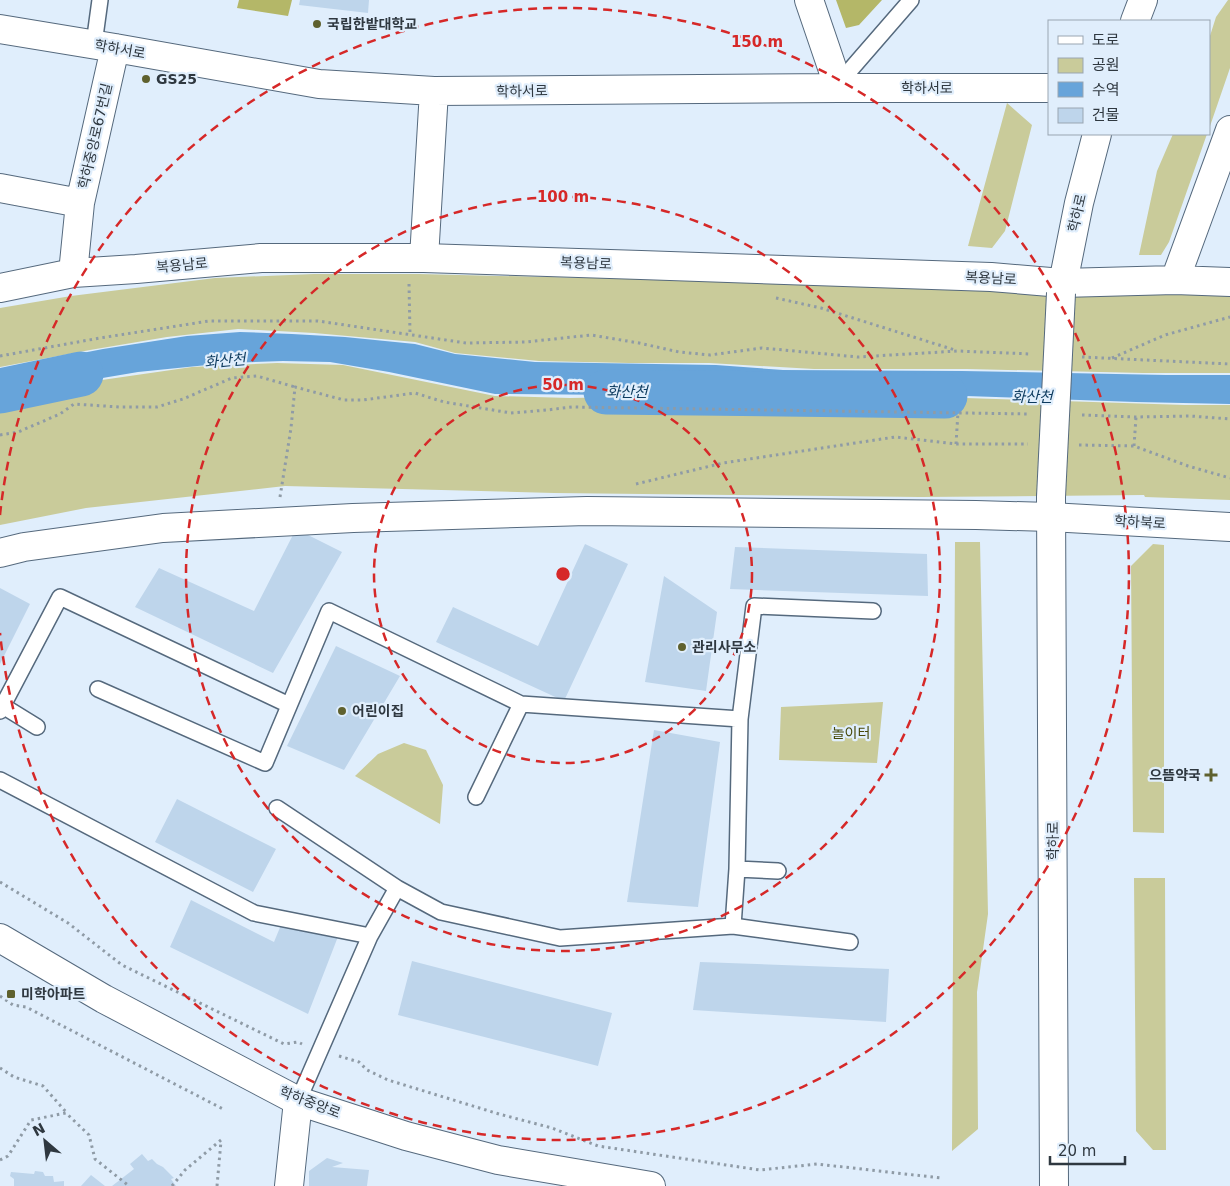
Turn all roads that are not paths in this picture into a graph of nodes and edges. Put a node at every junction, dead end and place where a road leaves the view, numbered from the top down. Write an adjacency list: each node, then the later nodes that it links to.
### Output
1 (100, 0): 7 (lane)
2 (809, 0): 8 (street)
3 (911, 0): 8 (lane)
4 (1143, 0): 5 (street)
5 (1135, 20)
6 (0, 29): 7 (street, 학하서로)
7 (104, 46): 10 (street, 학하서로); 14 (street, 학하중앙로67번길)
8 (839, 88): 9 (street, 학하서로); 10 (street, 학하서로)
9 (1048, 88)
10 (434, 91): 15 (street)
11 (1230, 130): 17 (street)
12 (1097, 135): 20 (street, 학하로)
13 (0, 188): 14 (street, 학하중앙로67번길)
14 (80, 203): 16 (street)
15 (416, 269): 16 (street, 복용남로); 20 (street, 복용남로)
16 (73, 273): 19 (street, 복용남로)
17 (1174, 280): 18 (street, 복용남로); 20 (street, 복용남로)
18 (1230, 282)
19 (0, 288)
20 (1062, 288): 21 (street, 학하로, bridge)
21 (1051, 507): 22 (street, 학하북로); 23 (street, 학하북로); 44 (street, 학하로)
22 (1230, 527)
23 (0, 553)
24 (873, 611): 29 (lane)
25 (98, 689): 27 (lane)
26 (521, 704): 27 (lane); 29 (lane); 32 (lane)
27 (289, 705): 28 (lane)
28 (1, 709): 30 (lane)
29 (740, 719): 34 (lane)
30 (37, 727)
31 (0, 780): 38 (lane)
32 (476, 797)
33 (277, 808): 36 (lane)
34 (737, 869): 35 (lane); 37 (lane)
35 (778, 871)
36 (397, 888): 37 (lane); 38 (lane)
37 (733, 926): 40 (lane)
38 (370, 936): 41 (lane)
39 (0, 938): 41 (street, 학하중앙로)
40 (850, 942)
41 (298, 1101): 42 (street); 43 (street, 학하중앙로)
42 (288, 1186)
43 (650, 1186)
44 (1054, 1186)

